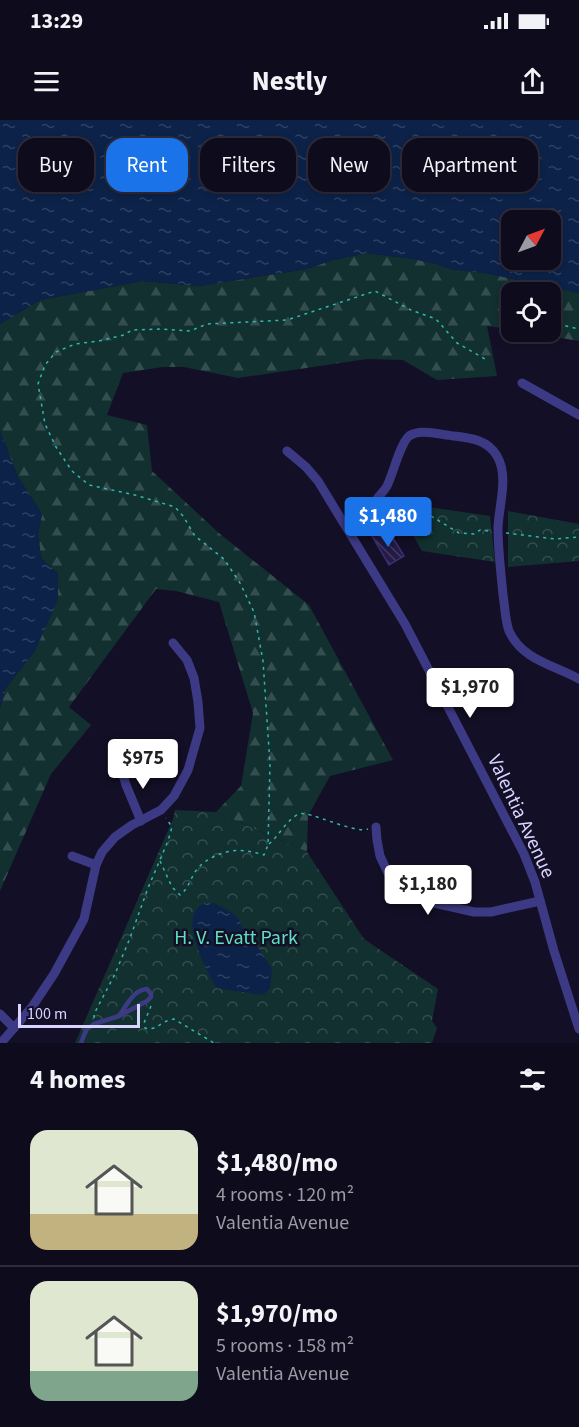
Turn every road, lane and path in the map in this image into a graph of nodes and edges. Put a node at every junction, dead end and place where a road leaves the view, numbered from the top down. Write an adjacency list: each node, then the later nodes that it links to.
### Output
1 (561, 325): 2 (path)
2 (579, 330)
3 (485, 359): 18 (path)
4 (522, 383): 5 (street)
5 (579, 415)
6 (286, 451): 22 (street, Valentia Avenue)
7 (389, 498): 10 (path)
8 (376, 500): 9 (path); 10 (street)
9 (352, 522)
10 (498, 532): 11 (path); 13 (street)
11 (579, 537)
12 (172, 643): 15 (street)
13 (579, 679)
14 (121, 768): 16 (street)
15 (161, 810): 16 (street); 20 (path)
16 (141, 821): 21 (street)
17 (376, 826): 18 (path); 22 (street)
18 (268, 845): 20 (path)
19 (72, 856): 21 (street)
20 (160, 861): 26 (path)
21 (96, 865): 27 (street)
22 (540, 901): 28 (street, Valentia Avenue)
23 (147, 1001): 25 (lane); 25 (lane); 31 (path)
24 (0, 1014): 27 (street)
25 (118, 1016): 26 (lane)
26 (94, 1024): 30 (lane)
27 (14, 1028): 29 (street)
28 (579, 1029)
29 (1, 1043)
30 (81, 1043)
31 (214, 1043)

